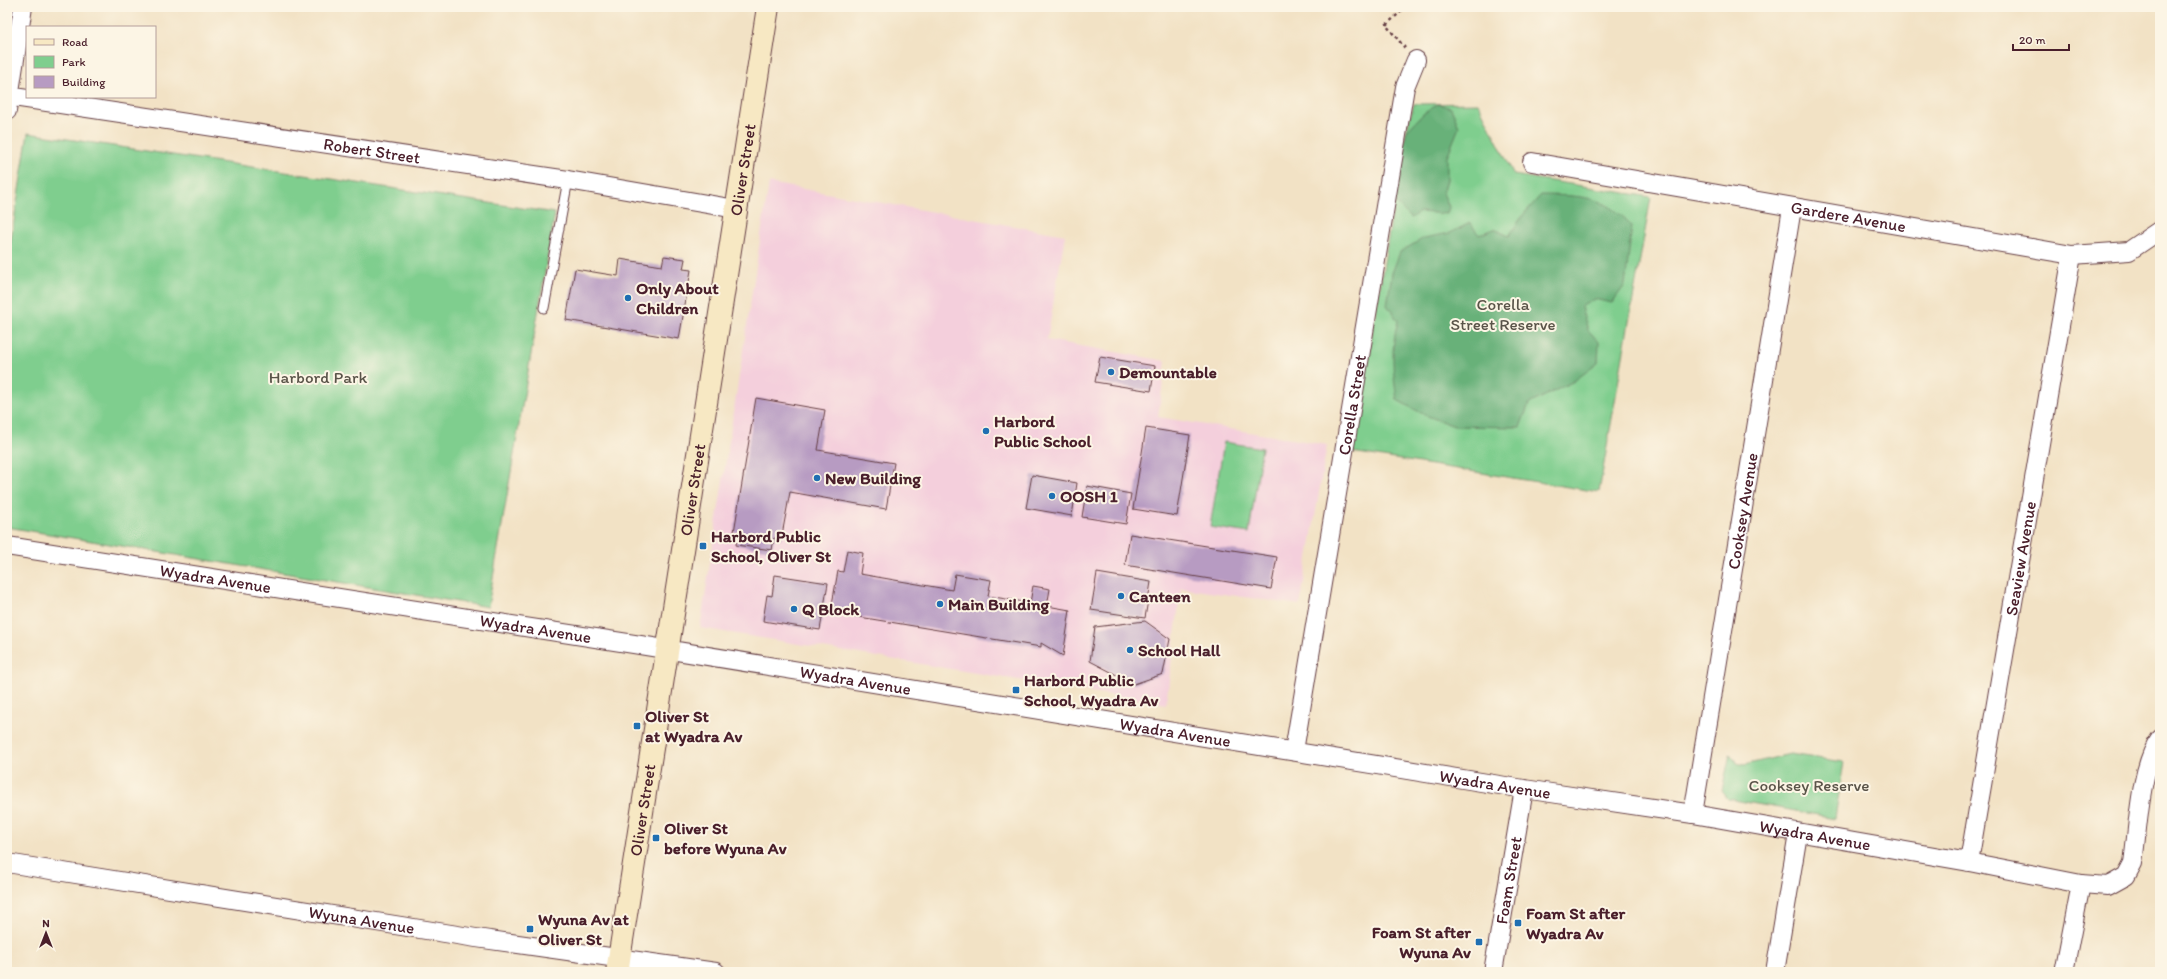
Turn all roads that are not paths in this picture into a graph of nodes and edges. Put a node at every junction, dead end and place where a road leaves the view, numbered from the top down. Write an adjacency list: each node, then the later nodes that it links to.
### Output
1 (23, 7): 4 (street)
2 (768, 7): 8 (main road, Oliver Street)
3 (1416, 60): 15 (street, Corella Street)
4 (8, 101): 6 (street, Robert Street)
5 (1532, 162): 7 (street, Gardere Avenue)
6 (568, 180): 8 (street, Robert Street); 11 (lane)
7 (1792, 208): 10 (street, Gardere Avenue); 17 (street, Cooksey Avenue)
8 (736, 209): 13 (main road, Oliver Street)
9 (2160, 230): 10 (street, Gardere Avenue)
10 (2072, 255): 19 (street, Seaview Avenue)
11 (544, 308)
12 (7, 546): 13 (street, Wyadra Avenue)
13 (666, 649): 15 (street, Wyadra Avenue); 22 (main road, Oliver Street)
14 (2159, 742): 21 (street, Wyadra Avenue)
15 (1294, 751): 16 (street, Wyadra Avenue)
16 (1524, 789): 17 (street, Wyadra Avenue); 24 (street, Foam Street)
17 (1693, 814): 18 (street, Wyadra Avenue)
18 (1798, 834): 19 (street, Wyadra Avenue); 25 (street)
19 (1969, 862): 21 (street, Wyadra Avenue)
20 (7, 863): 22 (street, Wyuna Avenue)
21 (2081, 884): 26 (street)
22 (618, 965): 23 (street, Wyuna Avenue)
23 (716, 972)
24 (1493, 972)
25 (1775, 972)
26 (2064, 972)

